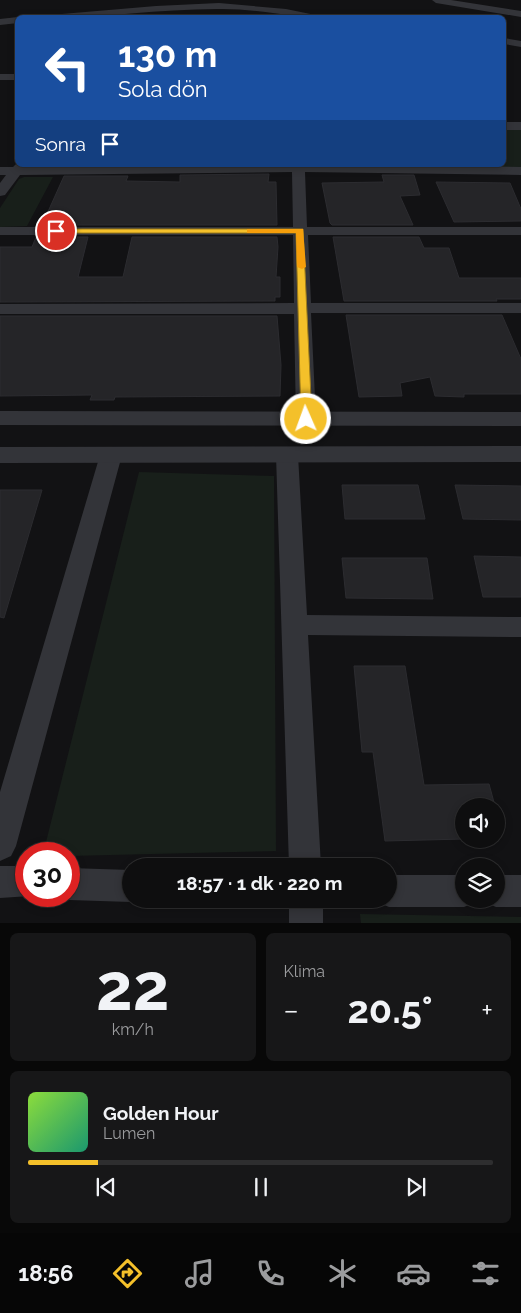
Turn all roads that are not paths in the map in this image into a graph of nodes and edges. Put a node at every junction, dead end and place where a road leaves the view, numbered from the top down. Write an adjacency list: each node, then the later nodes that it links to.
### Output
1 (436, 0): 3 (street)
2 (199, 7): 4 (street); 5 (street); 6 (street)
3 (521, 14)
4 (102, 15)
5 (197, 15)
6 (288, 15)
7 (4, 22): 8 (street)
8 (0, 30)
9 (506, 41): 10 (street)
10 (521, 44)
11 (0, 77): 12 (street)
12 (15, 77)
13 (506, 126): 14 (street)
14 (521, 126)
15 (154, 167): 16 (street); 17 (street)
16 (299, 167): 18 (street); 23 (street)
17 (19, 168): 19 (street); 21 (street)
18 (439, 168): 20 (street)
19 (0, 171)
20 (521, 171)
21 (0, 192)
22 (0, 231): 23 (street)
23 (300, 231): 24 (street); 27 (street)
24 (521, 231)
25 (521, 308): 27 (street)
26 (0, 309): 27 (street)
27 (303, 310): 29 (street)
28 (0, 418): 29 (street)
29 (306, 419): 30 (street)
30 (521, 419)
31 (521, 454): 34 (street)
32 (0, 455): 33 (street)
33 (112, 455): 34 (street); 37 (street)
34 (286, 455): 35 (street)
35 (294, 625): 36 (street); 38 (street)
36 (521, 627)
37 (0, 846)
38 (305, 858)
39 (0, 882): 40 (street)
40 (15, 882)
41 (80, 884): 42 (street)
42 (122, 886)
43 (397, 891): 44 (street)
44 (455, 891)
45 (505, 891): 46 (street)
46 (521, 891)
47 (306, 908): 48 (street)
48 (306, 923)

